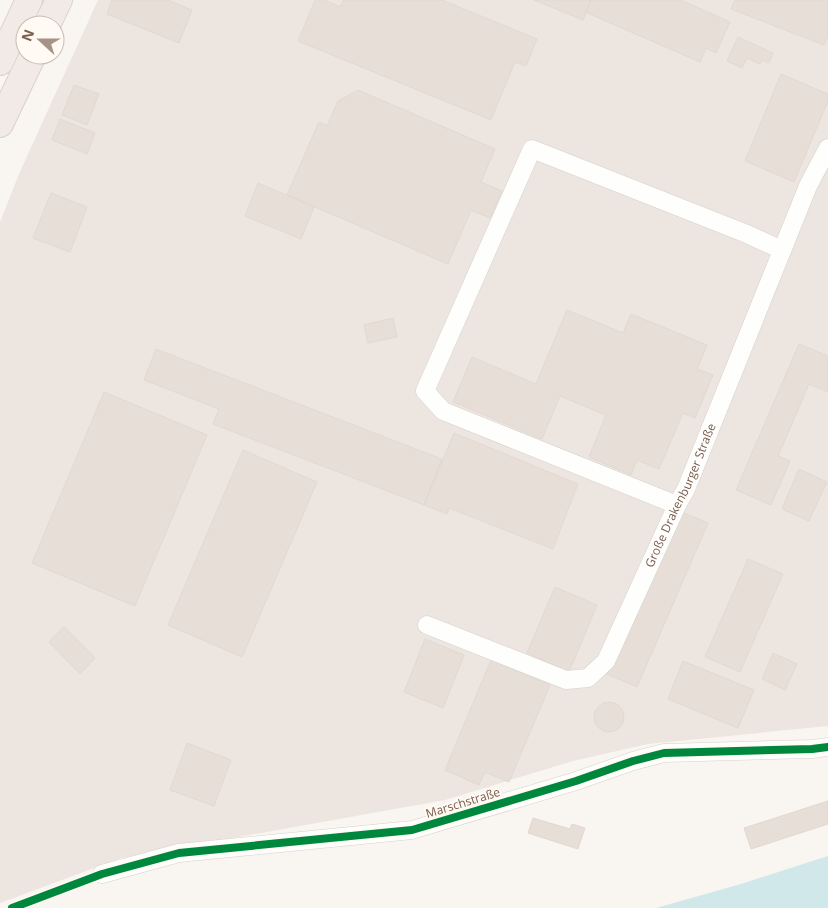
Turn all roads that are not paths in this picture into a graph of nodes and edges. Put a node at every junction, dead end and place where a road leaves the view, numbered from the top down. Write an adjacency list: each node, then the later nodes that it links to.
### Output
1 (29, 0): 4 (highway)
2 (59, 0): 3 (highway)
3 (52, 15)
4 (0, 62)
5 (28, 65): 6 (highway)
6 (0, 124)
7 (828, 148): 8 (street, Große Drakenburger Straße)
8 (782, 250): 9 (street, Große Drakenburger Straße); 9 (street)
9 (676, 505): 10 (street, Große Drakenburger Straße)
10 (426, 625)
11 (828, 747): 12 (street, Marschstraße)
12 (102, 874)

